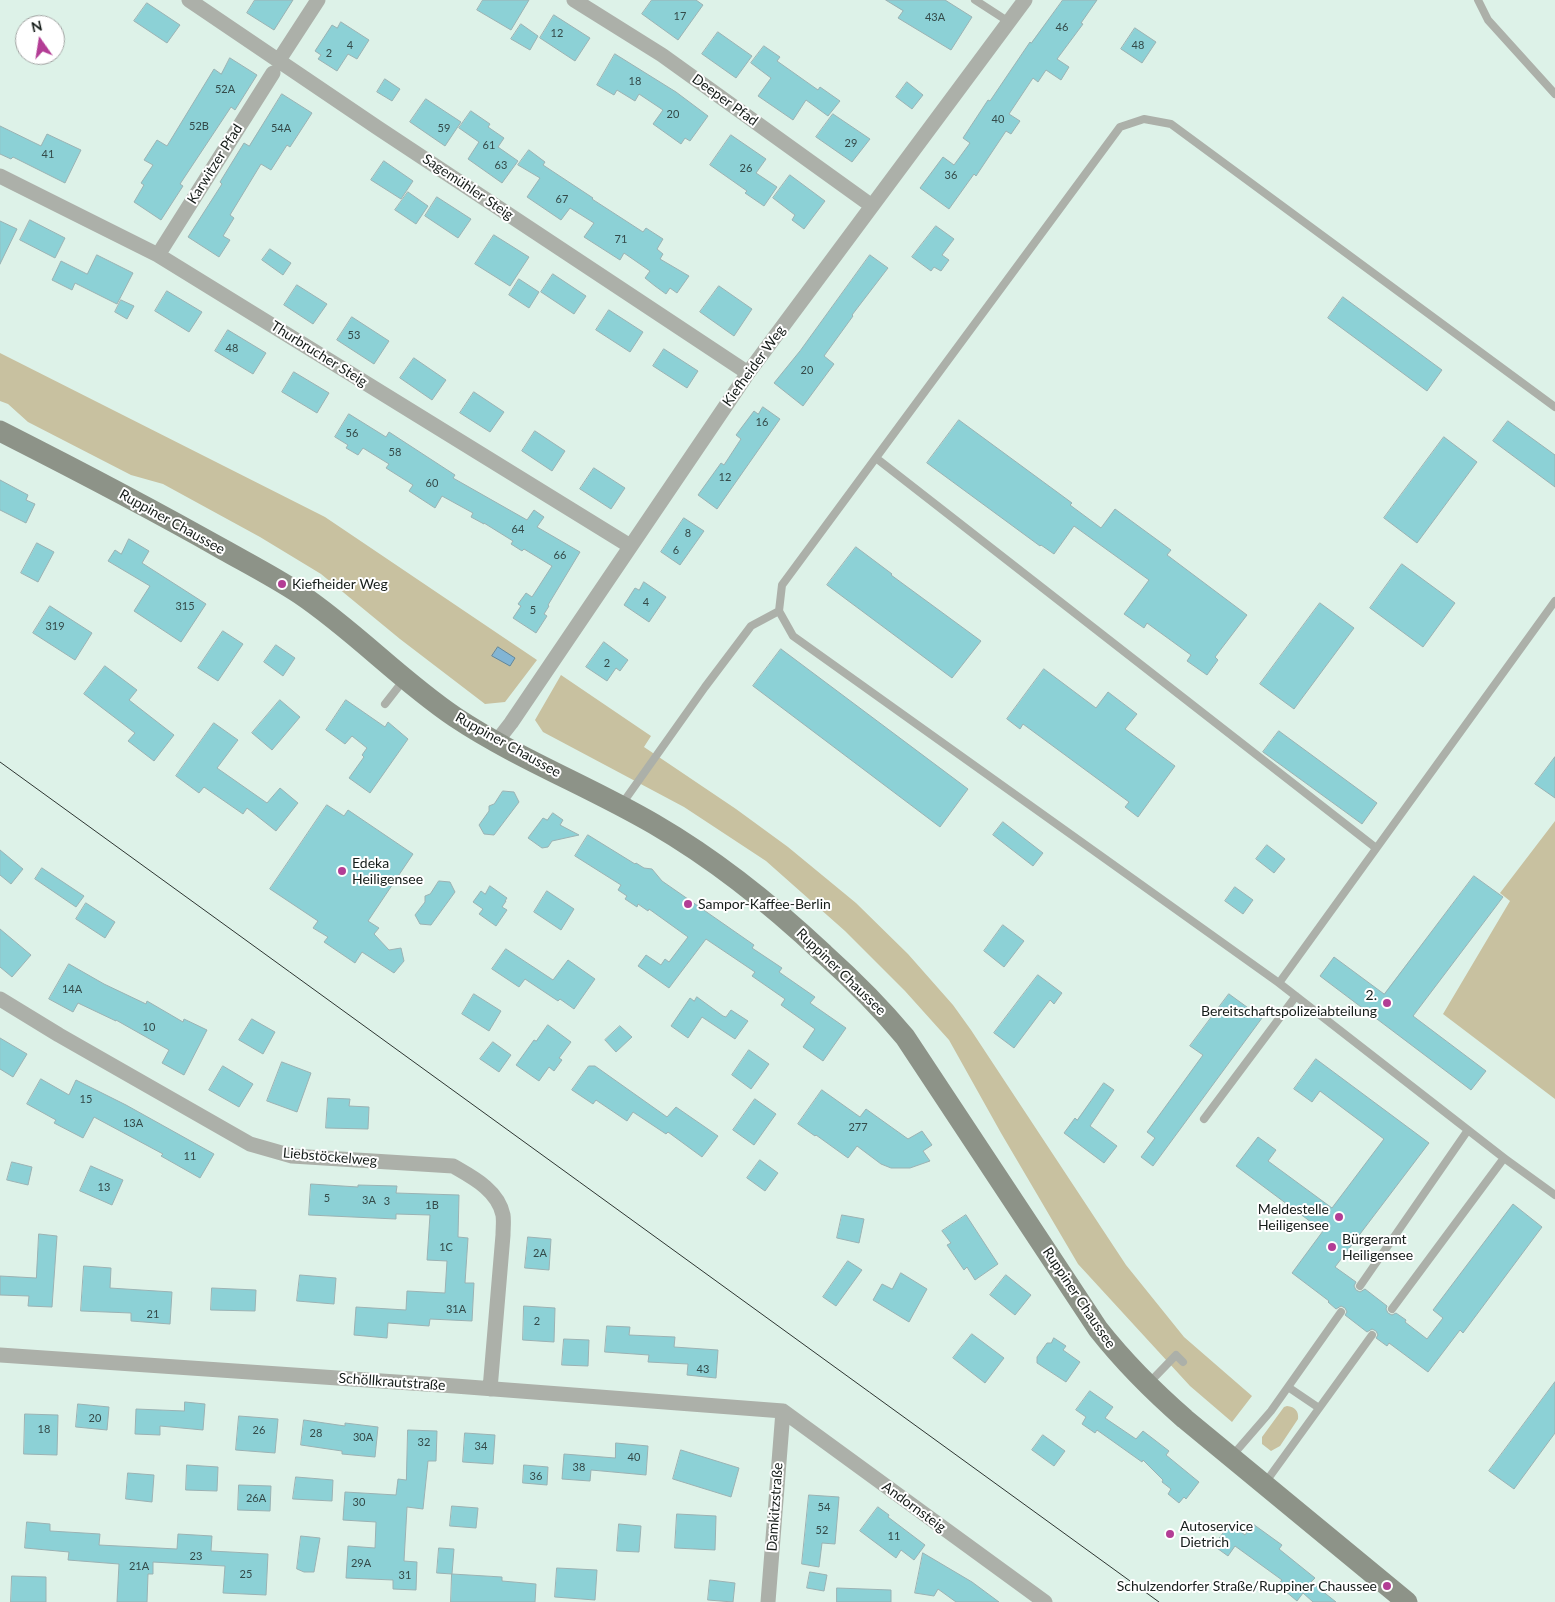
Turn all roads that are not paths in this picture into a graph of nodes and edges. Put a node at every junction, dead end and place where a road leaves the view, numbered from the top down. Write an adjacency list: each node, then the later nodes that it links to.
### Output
1 (189, 0): 8 (street, Sagemühler Steig)
2 (318, 0): 8 (street, Karwitzer Pfad)
3 (574, 0): 11 (street, Deeper Pfad)
4 (975, 0): 7 (lane)
5 (1025, 0): 7 (street, Kiefheider Weg)
6 (1478, 0): 9 (lane)
7 (1009, 22): 11 (street, Kiefheider Weg)
8 (276, 66): 12 (street, Karwitzer Pfad); 13 (street, Sagemühler Steig)
9 (1555, 94)
10 (0, 176): 12 (street, Thurbrucher Steig)
11 (872, 206): 13 (street, Kiefheider Weg)
12 (158, 254): 17 (street, Thurbrucher Steig)
13 (748, 372): 17 (street, Kiefheider Weg)
14 (1555, 407): 16 (lane)
15 (0, 431): 20 (main road, Ruppiner Chaussee)
16 (876, 458): 19 (lane); 24 (lane)
17 (630, 546): 22 (street, Kiefheider Weg)
18 (1555, 601): 24 (lane)
19 (779, 612): 23 (lane); 25 (lane)
20 (405, 679): 21 (lane); 22 (main road, Ruppiner Chaussee)
21 (385, 704)
22 (497, 741): 23 (main road, Ruppiner Chaussee)
23 (621, 806): 38 (main road, Ruppiner Chaussee)
24 (1376, 848): 25 (lane)
25 (1279, 982): 26 (lane)
26 (1296, 996): 28 (lane); 29 (lane)
27 (0, 999): 40 (street, Liebstöckelweg)
28 (1204, 1119)
29 (1468, 1130): 30 (lane); 32 (lane)
30 (1504, 1158): 31 (lane); 33 (lane)
31 (1555, 1194)
32 (1360, 1286)
33 (1392, 1309)
34 (1341, 1312): 39 (lane)
35 (1372, 1335): 41 (lane)
36 (0, 1355): 40 (street, Schöllkrautstraße)
37 (1183, 1362): 38 (lane)
38 (1148, 1385): 43 (main road, Ruppiner Chaussee)
39 (1288, 1387): 41 (lane); 43 (lane)
40 (490, 1389): 42 (street, Schöllkrautstraße)
41 (1319, 1408): 44 (lane)
42 (783, 1411): 45 (street, Damkitzstraße); 46 (street, Andornsteig)
43 (1231, 1458): 44 (main road, Ruppiner Chaussee)
44 (1264, 1484): 47 (main road, Ruppiner Chaussee)
45 (768, 1602)
46 (1045, 1602)
47 (1407, 1602)

